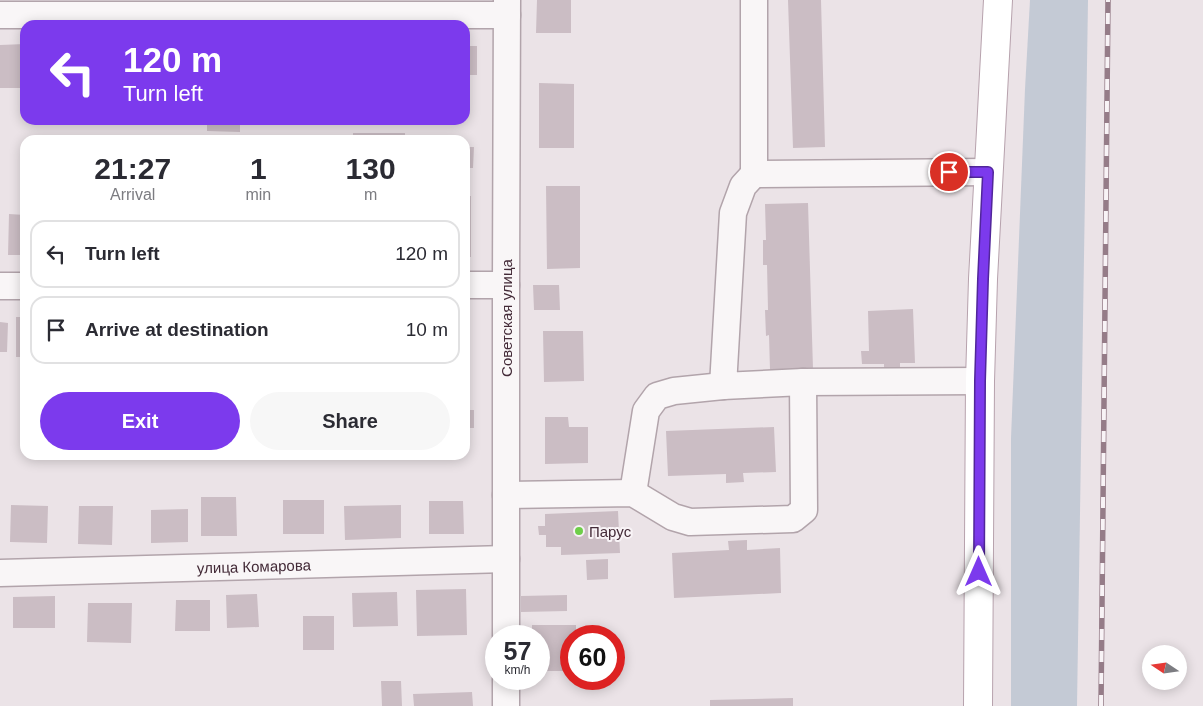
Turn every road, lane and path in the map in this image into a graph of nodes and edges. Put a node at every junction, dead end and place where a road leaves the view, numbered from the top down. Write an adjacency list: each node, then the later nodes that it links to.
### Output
1 (754, 0): 6 (street)
2 (998, 0): 5 (main road)
3 (507, 8): 4 (street); 7 (street, Советская улица)
4 (0, 15)
5 (988, 172): 6 (street); 11 (main road)
6 (754, 174): 13 (street)
7 (506, 284): 8 (street); 15 (street, Советская улица)
8 (470, 285)
9 (0, 286): 10 (street)
10 (20, 286)
11 (980, 381): 12 (street); 21 (main road)
12 (803, 382): 13 (street); 14 (street)
13 (723, 386): 14 (street)
14 (633, 494): 15 (street)
15 (506, 495): 16 (street, Советская улица)
16 (506, 559): 17 (street, улица Комарова); 18 (street, Советская улица)
17 (0, 573)
18 (506, 625)
19 (506, 690): 20 (street)
20 (506, 706)
21 (978, 706)

